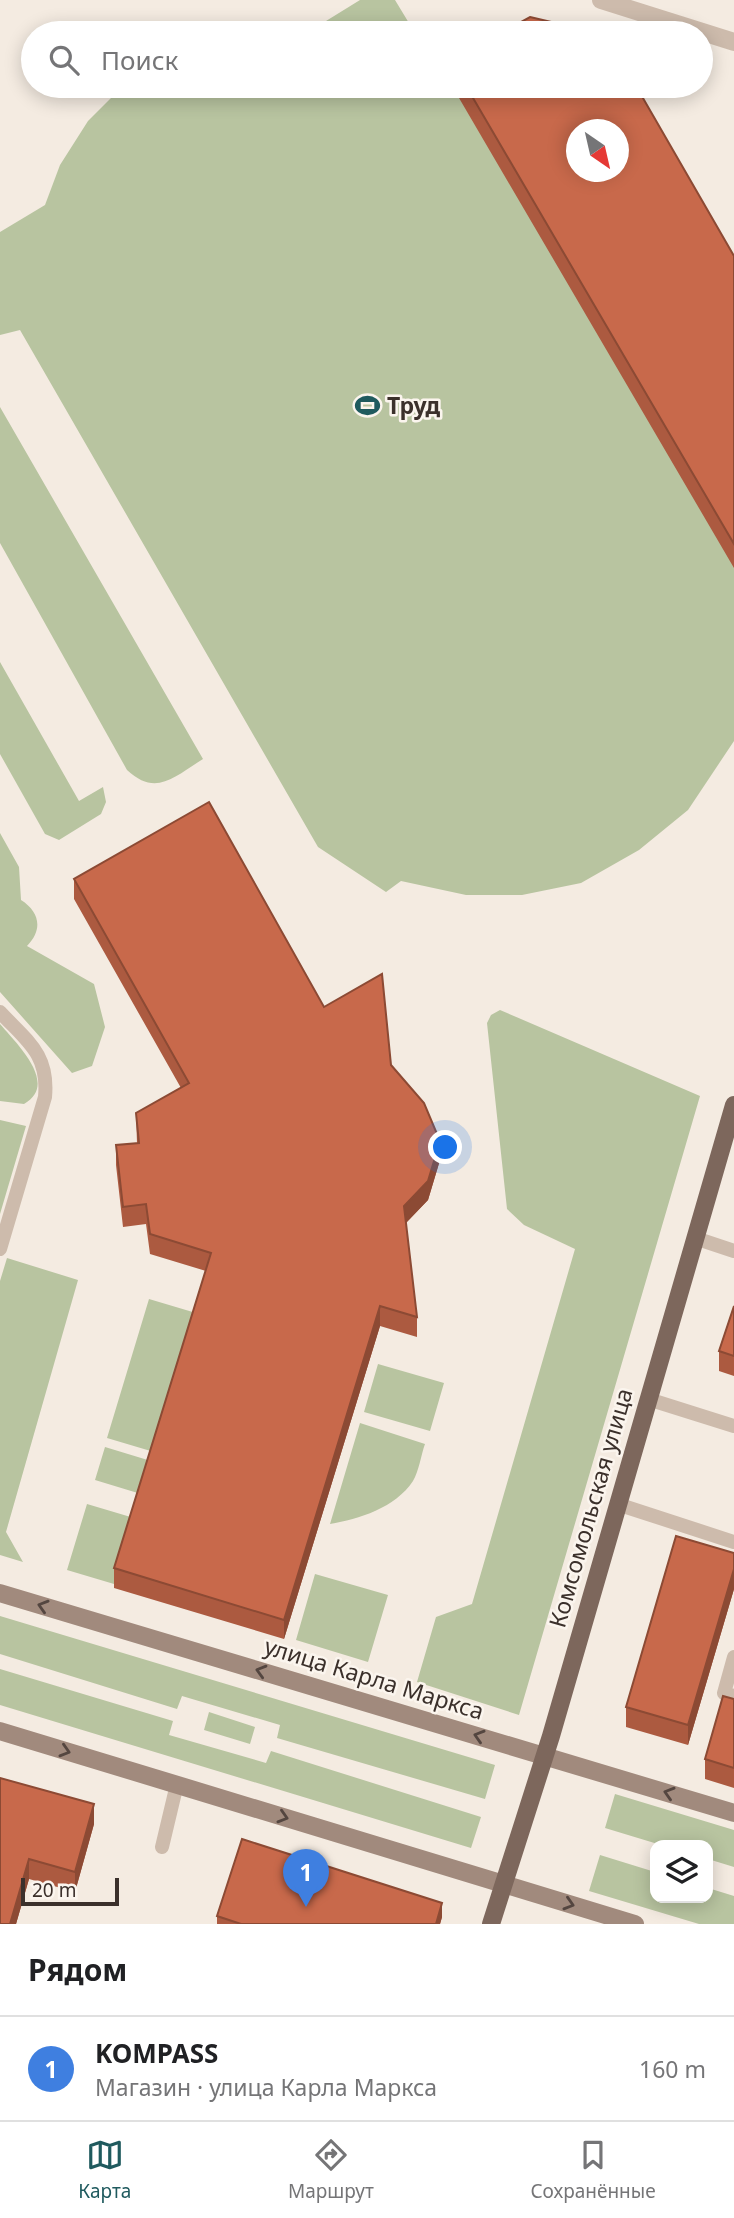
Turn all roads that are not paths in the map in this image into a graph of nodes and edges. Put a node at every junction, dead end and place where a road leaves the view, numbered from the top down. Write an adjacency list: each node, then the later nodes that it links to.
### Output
1 (601, 0): 3 (street)
2 (665, 0): 3 (street)
3 (659, 18): 4 (street)
4 (668, 21)
5 (713, 35): 6 (street)
6 (734, 42)
7 (0, 1012): 10 (lane)
8 (733, 1109): 9 (main road, Комсомольская улица)
9 (695, 1238): 11 (lane); 12 (main road, Комсомольская улица)
10 (0, 1249)
11 (734, 1251)
12 (648, 1399): 13 (lane); 14 (main road, Комсомольская улица)
13 (734, 1426)
14 (617, 1504): 15 (lane); 20 (main road, Комсомольская улица)
15 (734, 1542)
16 (0, 1593): 20 (main road, улица Карла Маркса, one-way to 16)
17 (734, 1657): 18 (lane)
18 (734, 1696)
19 (0, 1731): 21 (main road, one-way to 21)
20 (544, 1756): 22 (main road, улица Карла Маркса, one-way to 20); 24 (main road, Комсомольская улица)
21 (177, 1784): 23 (lane); 24 (main road, one-way to 24)
22 (734, 1813)
23 (162, 1847)
24 (503, 1884): 25 (main road, Комсомольская улица); 26 (main road, one-way to 26)
25 (491, 1924)
26 (635, 1924)

